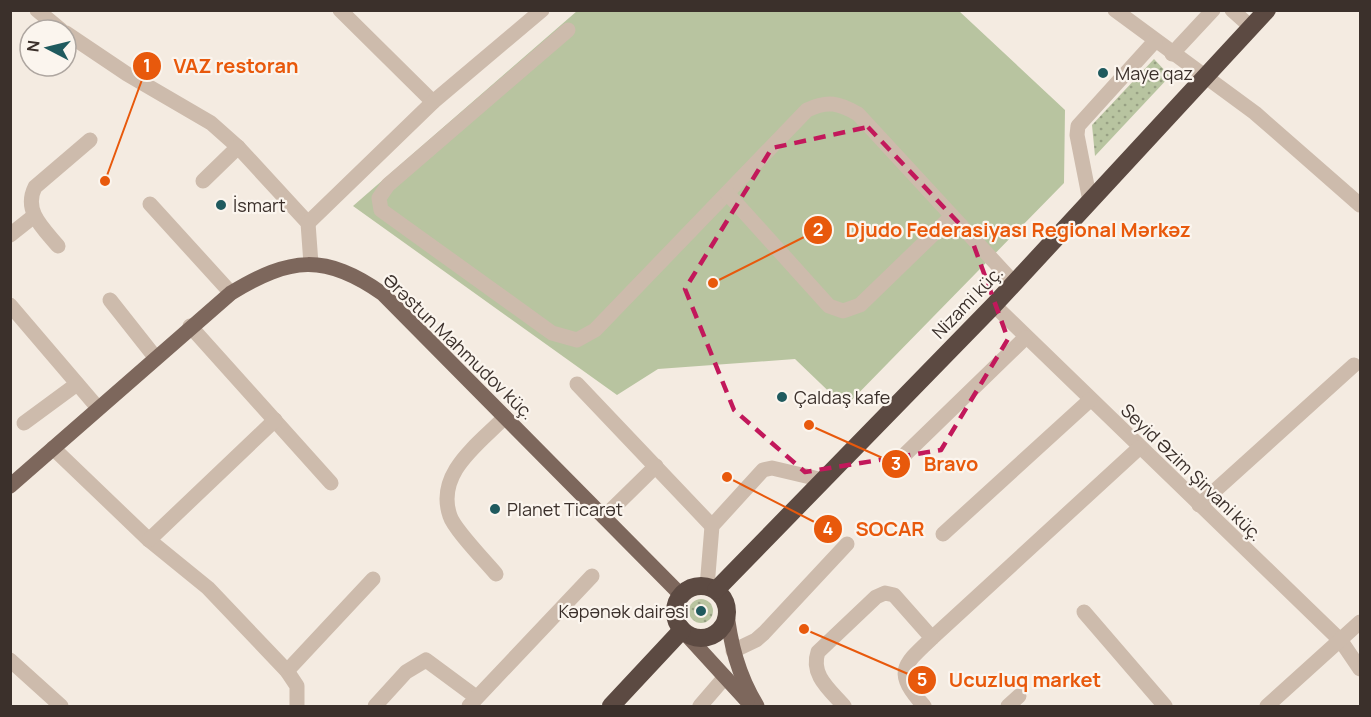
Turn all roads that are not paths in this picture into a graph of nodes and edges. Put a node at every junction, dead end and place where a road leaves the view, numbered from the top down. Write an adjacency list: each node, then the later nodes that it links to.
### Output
1 (340, 10): 13 (street)
2 (542, 10): 13 (street)
3 (1115, 10): 10 (street)
4 (1213, 10): 11 (street)
5 (1232, 10): 7 (street)
6 (1267, 10): 7 (highway, Nizami küç.)
7 (1251, 27): 12 (highway, Nizami küç.)
8 (568, 30): 17 (street)
9 (78, 41): 15 (street)
10 (1155, 41): 11 (street); 18 (street)
11 (1172, 54): 12 (street)
12 (1204, 77): 18 (highway, Nizami küç.); 20 (street)
13 (433, 102): 23 (street)
14 (90, 140): 21 (street)
15 (238, 147): 16 (street); 23 (street)
16 (202, 181)
17 (727, 193): 22 (street); 22 (street)
18 (1090, 201): 27 (highway, Nizami küç.)
19 (150, 204): 28 (street)
20 (1360, 205)
21 (34, 216): 24 (street); 25 (street)
22 (952, 216): 27 (street)
23 (308, 223): 26 (street)
24 (10, 236)
25 (58, 246)
26 (311, 264): 28 (main road, Ərəstun Mahmudov küç.); 40 (main road, Ərəstun Mahmudov küç.)
27 (1014, 283): 31 (highway, Nizami küç.)
28 (231, 293): 32 (main road, Ərəstun Mahmudov küç.)
29 (110, 300): 34 (street)
30 (10, 305): 36 (street)
31 (994, 305): 33 (street, Seyid Əzim Şirvani küç.); 47 (highway, Nizami küç.)
32 (190, 326): 34 (main road, Ərəstun Mahmudov küç.); 41 (street)
33 (1025, 338): 38 (street, Seyid Əzim Şirvani küç.); 46 (street)
34 (155, 357): 39 (main road, Ərəstun Mahmudov küç.)
35 (1354, 365): 50 (street)
36 (77, 384): 39 (street); 42 (street)
37 (577, 384): 45 (street)
38 (1090, 400): 44 (street, Seyid Əzim Şirvani küç.); 53 (street)
39 (98, 408): 43 (main road, Ərəstun Mahmudov küç.)
40 (505, 417): 51 (main road, Ərəstun Mahmudov küç.); 56 (street)
41 (275, 420): 48 (street); 54 (street)
42 (24, 423)
43 (53, 448): 49 (main road, Ərəstun Mahmudov küç.); 54 (street)
44 (1139, 448): 50 (street, Seyid Əzim Şirvani küç.); 65 (street)
45 (656, 466): 51 (street); 52 (street)
46 (892, 467)
47 (823, 480): 52 (street); 59 (highway, Nizami küç.)
48 (331, 483)
49 (10, 486)
50 (1198, 505): 66 (street, Seyid Əzim Şirvani küç.)
51 (604, 517): 60 (main road, Ərəstun Mahmudov küç.)
52 (712, 526): 59 (street)
53 (943, 534)
54 (148, 540): 71 (street)
55 (847, 544): 67 (street)
56 (496, 574)
57 (592, 576): 73 (street)
58 (373, 579): 71 (street)
59 (711, 589): 60 (highway); 61 (highway)
60 (681, 595): 64 (highway)
61 (726, 606): 64 (highway); 67 (main road)
62 (1084, 612): 83 (street)
63 (1360, 621): 66 (street)
64 (682, 630): 72 (main road); 77 (highway)
65 (932, 638): 81 (street); 82 (street)
66 (1341, 641): 68 (street); 70 (street, Seyid Əzim Şirvani küç.); 84 (street)
67 (733, 651): 80 (main road)
68 (1360, 652)
69 (10, 660): 74 (street)
70 (1360, 669)
71 (287, 671): 75 (street)
72 (725, 677): 78 (street); 79 (main road)
73 (473, 702): 76 (street)
74 (61, 706)
75 (297, 706)
76 (375, 706)
77 (610, 706)
78 (700, 706)
79 (753, 706)
80 (757, 706)
81 (844, 706)
82 (924, 706)
83 (1165, 706)
84 (1267, 706)

